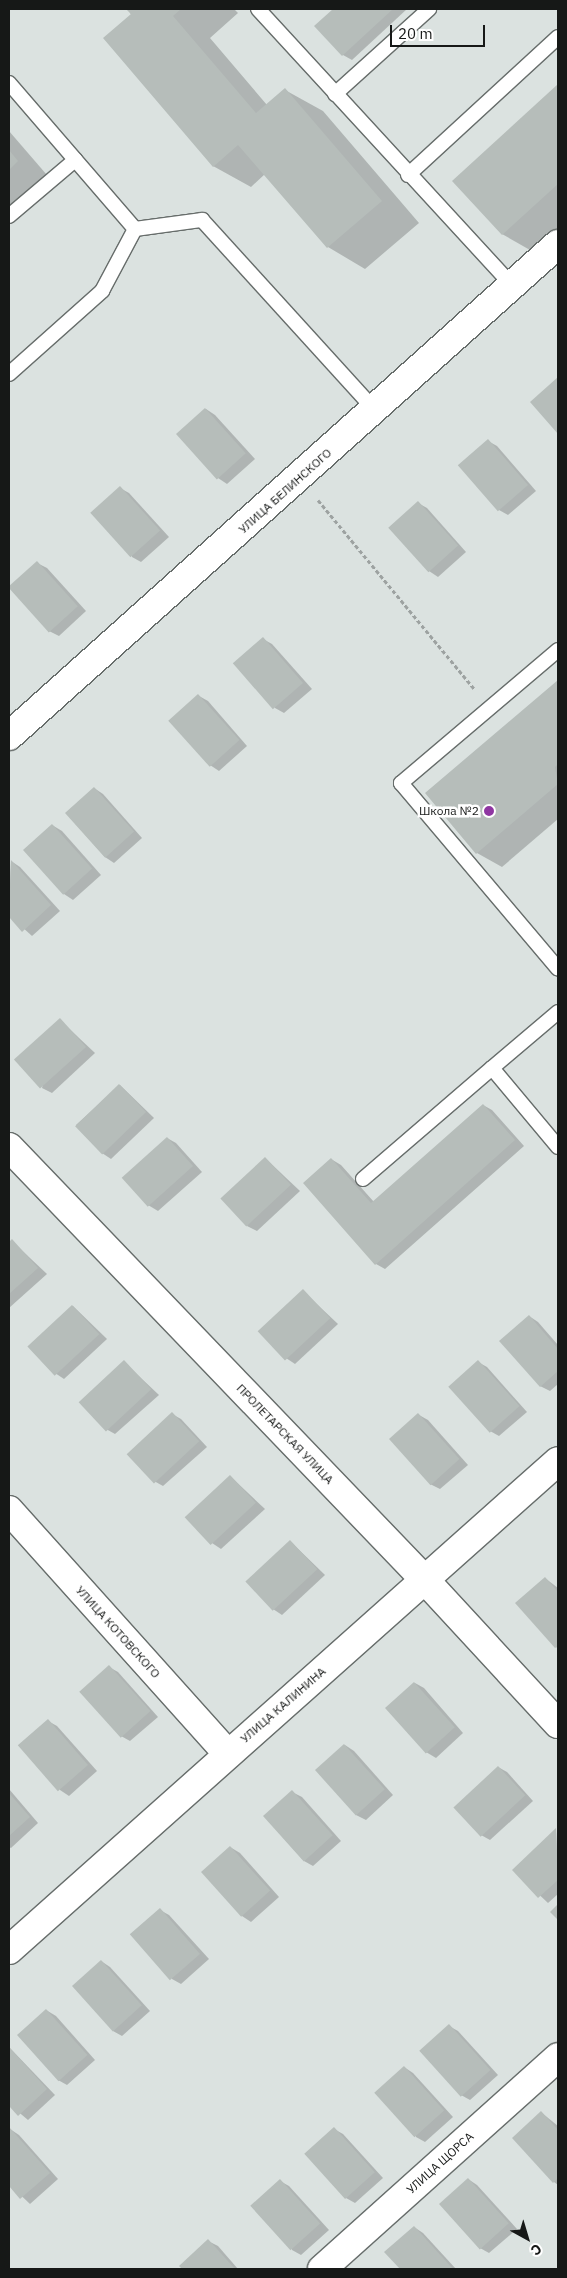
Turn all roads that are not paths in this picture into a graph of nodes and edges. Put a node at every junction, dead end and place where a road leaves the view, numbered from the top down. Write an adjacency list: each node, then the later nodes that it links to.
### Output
1 (258, 9): 5 (lane)
2 (429, 9): 5 (lane)
3 (558, 38): 7 (lane)
4 (9, 84): 6 (lane)
5 (335, 94): 7 (lane)
6 (75, 160): 8 (lane); 9 (lane)
7 (408, 175): 11 (lane)
8 (9, 216)
9 (135, 229): 12 (lane); 13 (lane)
10 (558, 244): 11 (street, УЛИЦА БЕЛИНСКОГО)
11 (512, 285): 13 (street, УЛИЦА БЕЛИНСКОГО)
12 (9, 374)
13 (374, 410): 15 (street, УЛИЦА БЕЛИНСКОГО)
14 (558, 650): 16 (lane)
15 (9, 736)
16 (558, 969)
17 (558, 1012): 18 (lane)
18 (492, 1068): 19 (lane); 21 (lane)
19 (558, 1146)
20 (9, 1147): 24 (street, ПРОЛЕТАРСКАЯ УЛИЦА)
21 (363, 1179)
22 (558, 1461): 24 (street, УЛИЦА КАЛИНИНА)
23 (9, 1510): 26 (street, УЛИЦА КОТОВСКОГО)
24 (425, 1580): 25 (street, ПРОЛЕТАРСКАЯ УЛИЦА); 26 (street, УЛИЦА КАЛИНИНА)
25 (558, 1724)
26 (228, 1754): 27 (street, УЛИЦА КАЛИНИНА)
27 (9, 1950)
28 (558, 2056): 29 (street, УЛИЦА ЩОРСА)
29 (322, 2269)

